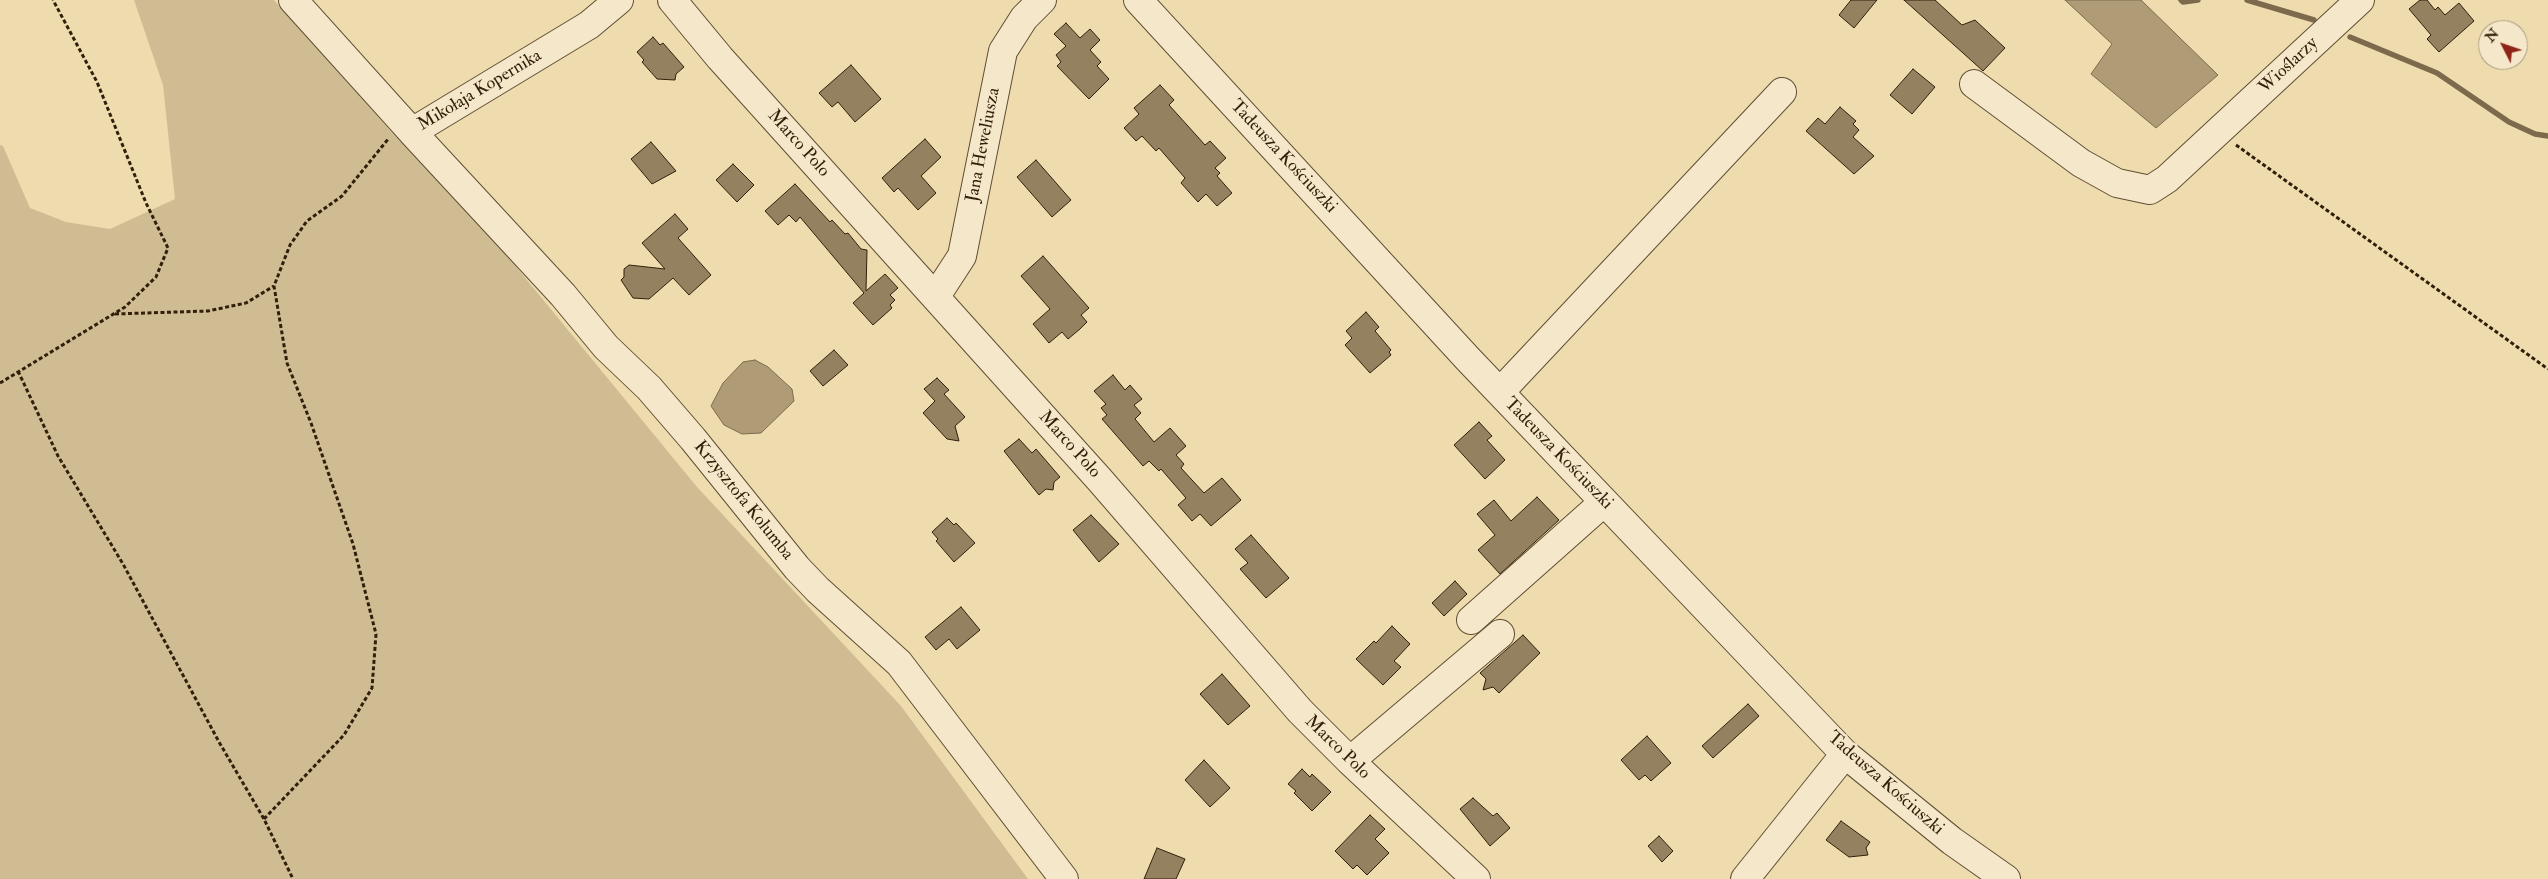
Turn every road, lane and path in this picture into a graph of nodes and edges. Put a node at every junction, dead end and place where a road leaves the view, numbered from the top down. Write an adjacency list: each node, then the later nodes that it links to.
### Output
1 (53, 0): 14 (path)
2 (293, 0): 10 (street, Mikołaja Kopernika)
3 (619, 0): 10 (street, Mikołaja Kopernika)
4 (672, 0): 13 (street, Marco Polo)
5 (1042, 0): 13 (street, Jana Heweliusza)
6 (1138, 0): 18 (street, Tadeusza Kościuszki)
7 (2360, 0): 11 (street, Wioślarzy)
8 (1974, 84): 11 (street, Wioślarzy)
9 (1782, 92): 18 (street)
10 (412, 132): 12 (path); 26 (street, Krzysztofa Kolumba)
11 (2218, 132): 15 (path)
12 (274, 286): 14 (path); 24 (path)
13 (936, 296): 23 (street, Marco Polo)
14 (113, 314): 16 (path)
15 (2548, 369)
16 (18, 371): 17 (path); 24 (path)
17 (0, 383)
18 (1500, 392): 19 (street, Tadeusza Kościuszki)
19 (1604, 502): 20 (street); 22 (street, Tadeusza Kościuszki)
20 (1471, 620)
21 (1500, 634): 23 (street)
22 (1845, 754): 28 (street); 29 (street, Tadeusza Kościuszki)
23 (1350, 761): 27 (street, Marco Polo)
24 (264, 819): 25 (path)
25 (293, 879)
26 (1064, 879)
27 (1476, 879)
28 (1745, 879)
29 (2006, 879)

